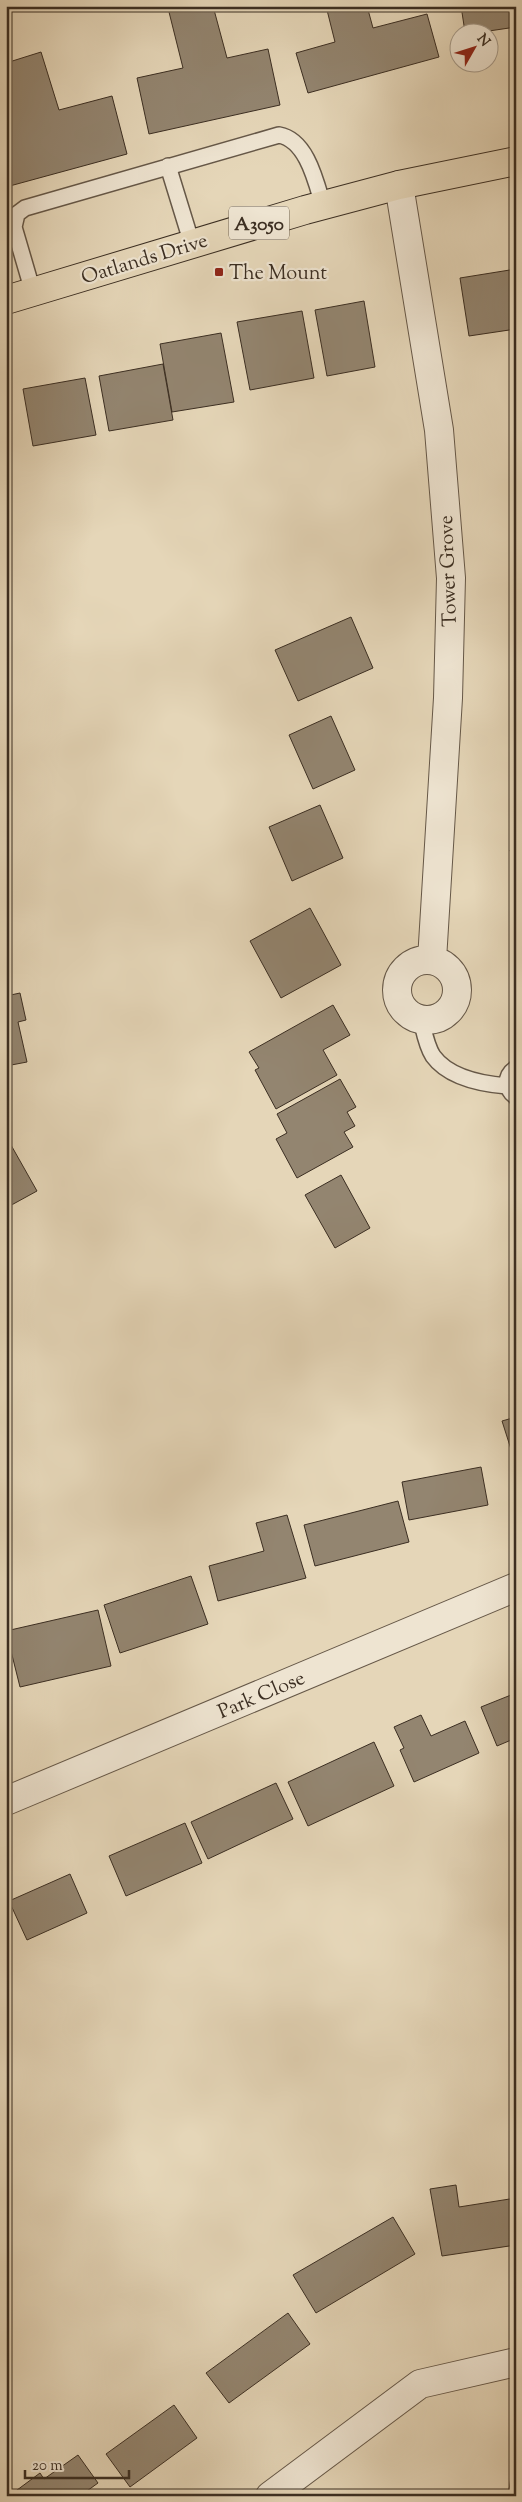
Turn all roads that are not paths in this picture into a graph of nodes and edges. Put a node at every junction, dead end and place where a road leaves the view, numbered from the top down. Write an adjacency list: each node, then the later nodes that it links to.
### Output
1 (516, 161): 3 (main road, Oatlands Drive / A3050)
2 (168, 166): 4 (lane); 5 (lane); 6 (lane)
3 (399, 185): 4 (main road, Oatlands Drive / A3050); 8 (street, Tower Grove)
4 (323, 205): 5 (main road, Oatlands Drive / A3050)
5 (192, 244): 6 (main road, Oatlands Drive / A3050)
6 (34, 292): 7 (main road, Oatlands Drive / A3050)
7 (6, 300)
8 (432, 960): 9 (street); 9 (street)
9 (421, 1019): 11 (lane)
10 (516, 1068): 11 (lane)
11 (511, 1091)
12 (516, 1587): 13 (street, Park Close)
13 (6, 1801)
14 (516, 2362): 15 (street)
15 (270, 2496)

